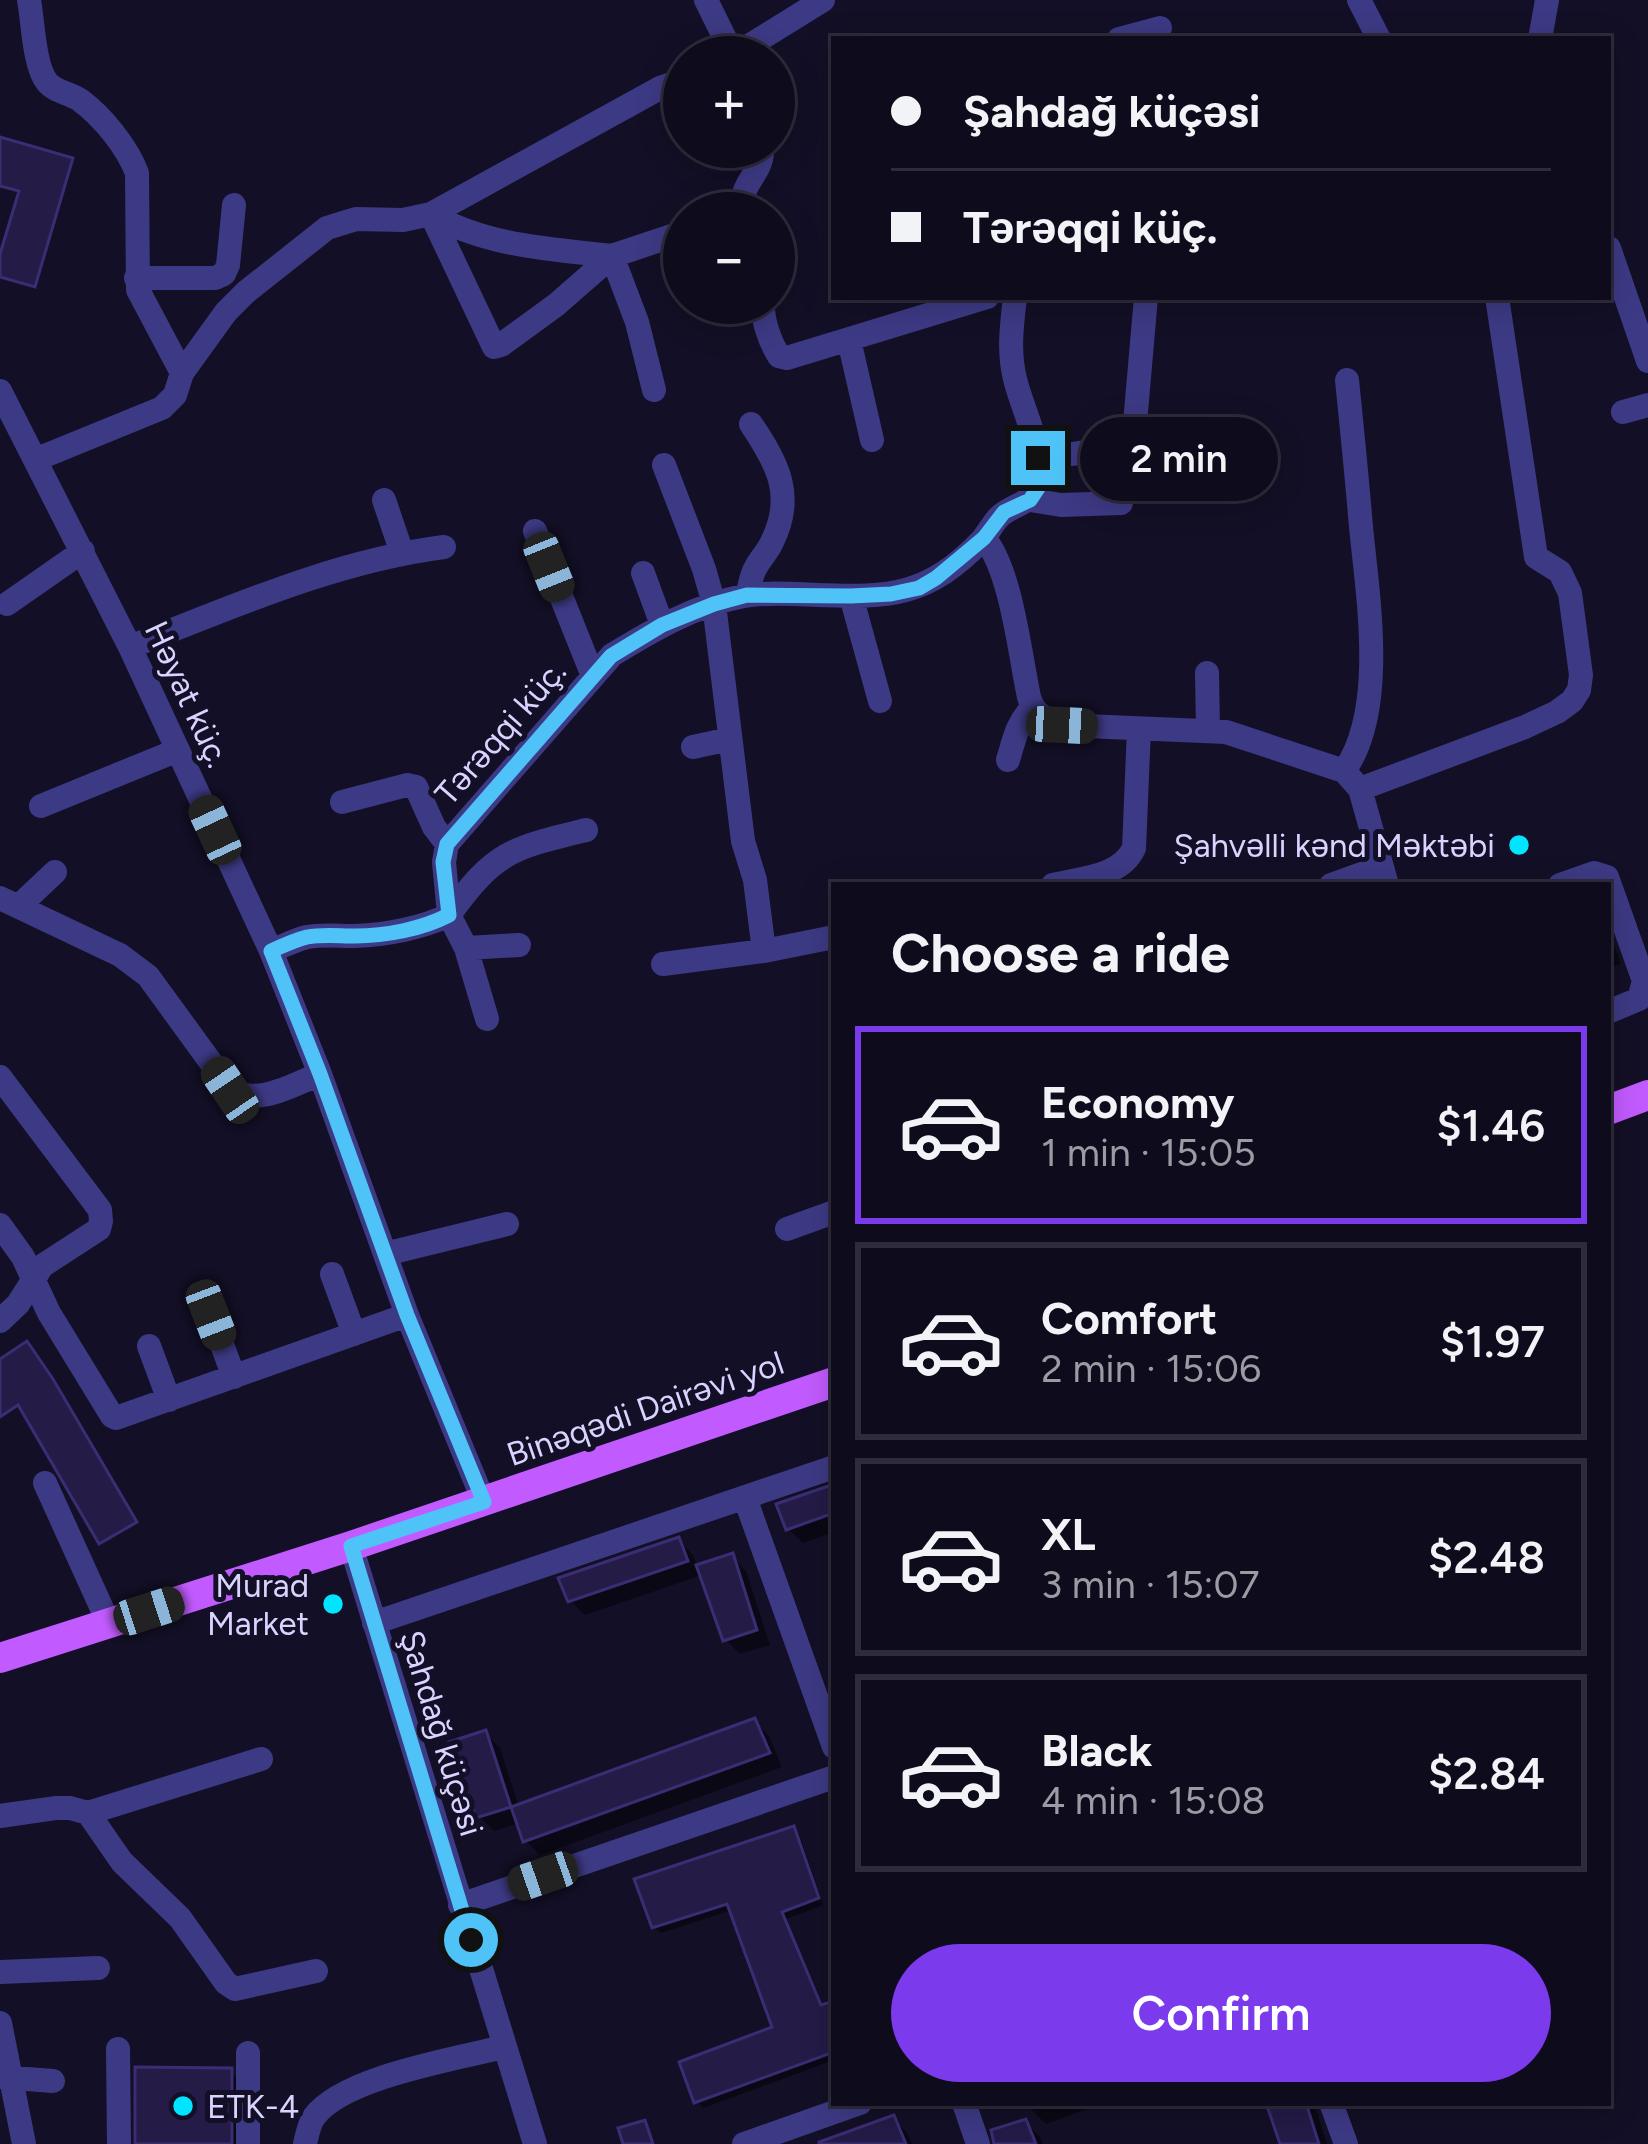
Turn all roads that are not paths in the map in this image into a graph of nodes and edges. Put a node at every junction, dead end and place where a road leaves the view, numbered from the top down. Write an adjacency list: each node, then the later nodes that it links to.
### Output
1 (29, 0): 18 (street)
2 (706, 0): 8 (street)
3 (823, 0): 9 (street)
4 (1153, 0): 7 (street)
5 (1359, 0): 10 (street)
6 (1547, 0): 11 (street)
7 (1162, 33)
8 (723, 36)
9 (765, 36)
10 (1377, 36)
11 (1541, 36)
12 (663, 87): 14 (street)
13 (234, 205): 18 (street)
14 (431, 214): 17 (street); 17 (street); 26 (street)
15 (663, 239): 17 (street)
16 (1611, 254): 25 (street)
17 (613, 256): 28 (street)
18 (136, 278): 26 (street)
19 (978, 300): 24 (street)
20 (1015, 300): 34 (street)
21 (1146, 300): 34 (street)
22 (1497, 300): 62 (street)
23 (767, 324): 24 (street)
24 (849, 340): 33 (street)
25 (1648, 361)
26 (182, 374): 35 (street)
27 (1348, 380): 62 (street)
28 (654, 389)
29 (0, 391): 35 (street, Həyat küç.)
30 (1648, 405): 31 (street)
31 (1623, 412)
32 (751, 424): 46 (street)
33 (872, 440)
34 (1038, 458): 38 (street)
35 (37, 460): 43 (street, Həyat küç.)
36 (664, 465): 49 (street)
37 (384, 500): 44 (street)
38 (1030, 500): 39 (street); 41 (street, Tərəqqi küç.)
39 (1121, 503)
40 (535, 531): 53 (street)
41 (984, 538): 47 (street, Tərəqqi küç.); 55 (street)
42 (445, 548): 44 (street)
43 (83, 550): 48 (street); 51 (street, Həyat küç.)
44 (402, 553): 51 (street)
45 (643, 573): 50 (street)
46 (747, 595): 47 (street, Tərəqqi küç.); 49 (street, Tərəqqi küç.)
47 (851, 596): 54 (street)
48 (7, 604)
49 (714, 604): 50 (street, Tərəqqi küç.); 58 (street)
50 (662, 625): 53 (street, Tərəqqi küç.)
51 (130, 647): 60 (street, Həyat küç.)
52 (1207, 673): 57 (street)
53 (593, 676): 66 (street, Tərəqqi küç.)
54 (880, 701)
55 (1032, 708): 56 (street); 61 (street)
56 (1139, 729): 57 (street); 69 (street)
57 (1208, 730): 62 (street)
58 (730, 739): 59 (street); 80 (street)
59 (693, 748)
60 (178, 750): 64 (street); 79 (street, Həyat küç.)
61 (1008, 760)
62 (1352, 780): 68 (street)
63 (342, 802): 66 (street)
64 (41, 806)
65 (586, 830): 75 (street)
66 (447, 844): 75 (street, Tərəqqi küç.)
67 (55, 872): 74 (street)
68 (1384, 876): 70 (street)
69 (1065, 882)
70 (1349, 882)
71 (1568, 882): 72 (street)
72 (1609, 882)
73 (1611, 888): 82 (street)
74 (9, 902): 84 (street)
75 (449, 915): 78 (street); 79 (street)
76 (831, 938): 80 (street)
77 (519, 945): 78 (street)
78 (466, 948): 83 (street)
79 (271, 951): 84 (street, Həyat küç.)
80 (764, 951): 81 (street)
81 (663, 964)
82 (1611, 1011)
83 (487, 1019)
84 (320, 1074): 92 (street, Həyat küç.)
85 (0, 1077): 94 (street)
86 (1648, 1096): 87 (main road)
87 (1611, 1109)
88 (831, 1213): 91 (street)
89 (507, 1224): 92 (street)
90 (0, 1225): 94 (street)
91 (787, 1229)
92 (385, 1254): 96 (street, Həyat küç.)
93 (332, 1274): 98 (street)
94 (32, 1278): 97 (street); 102 (street)
95 (211, 1315): 100 (street)
96 (407, 1315): 98 (street); 106 (street, Həyat küç.)
97 (0, 1321)
98 (353, 1334): 100 (street)
99 (149, 1346): 102 (street)
100 (234, 1377): 102 (street)
101 (831, 1383): 106 (main road, Binəqədi Dairəvi yol)
102 (169, 1400)
103 (831, 1467): 105 (street)
104 (45, 1483): 109 (street)
105 (745, 1498): 108 (street); 111 (street)
106 (484, 1502): 107 (main road, Binəqədi Dairəvi yol)
107 (351, 1546): 108 (street, Şahdağ küçəsi); 109 (main road, Binəqədi Dairəvi yol)
108 (374, 1623): 116 (street, Şahdağ küçəsi)
109 (109, 1624): 110 (main road, Binəqədi Dairəvi yol)
110 (0, 1658)
111 (831, 1739)
112 (261, 1759): 114 (street)
113 (831, 1778): 116 (street)
114 (88, 1813): 115 (street); 118 (street)
115 (0, 1816)
116 (460, 1905): 121 (street, Şahdağ küçəsi)
117 (98, 1968): 119 (street)
118 (316, 1970)
119 (0, 1972)
120 (0, 2024): 124 (street)
121 (503, 2047): 132 (street); 133 (street, Şahdağ küçəsi)
122 (118, 2049): 130 (street)
123 (248, 2053): 131 (street)
124 (4, 2076): 125 (street); 129 (street)
125 (53, 2081)
126 (852, 2106): 134 (street)
127 (965, 2106): 135 (street)
128 (1332, 2106): 136 (street)
129 (24, 2144)
130 (119, 2144)
131 (248, 2144)
132 (305, 2144)
133 (535, 2144)
134 (744, 2144)
135 (978, 2144)
136 (1346, 2144)

